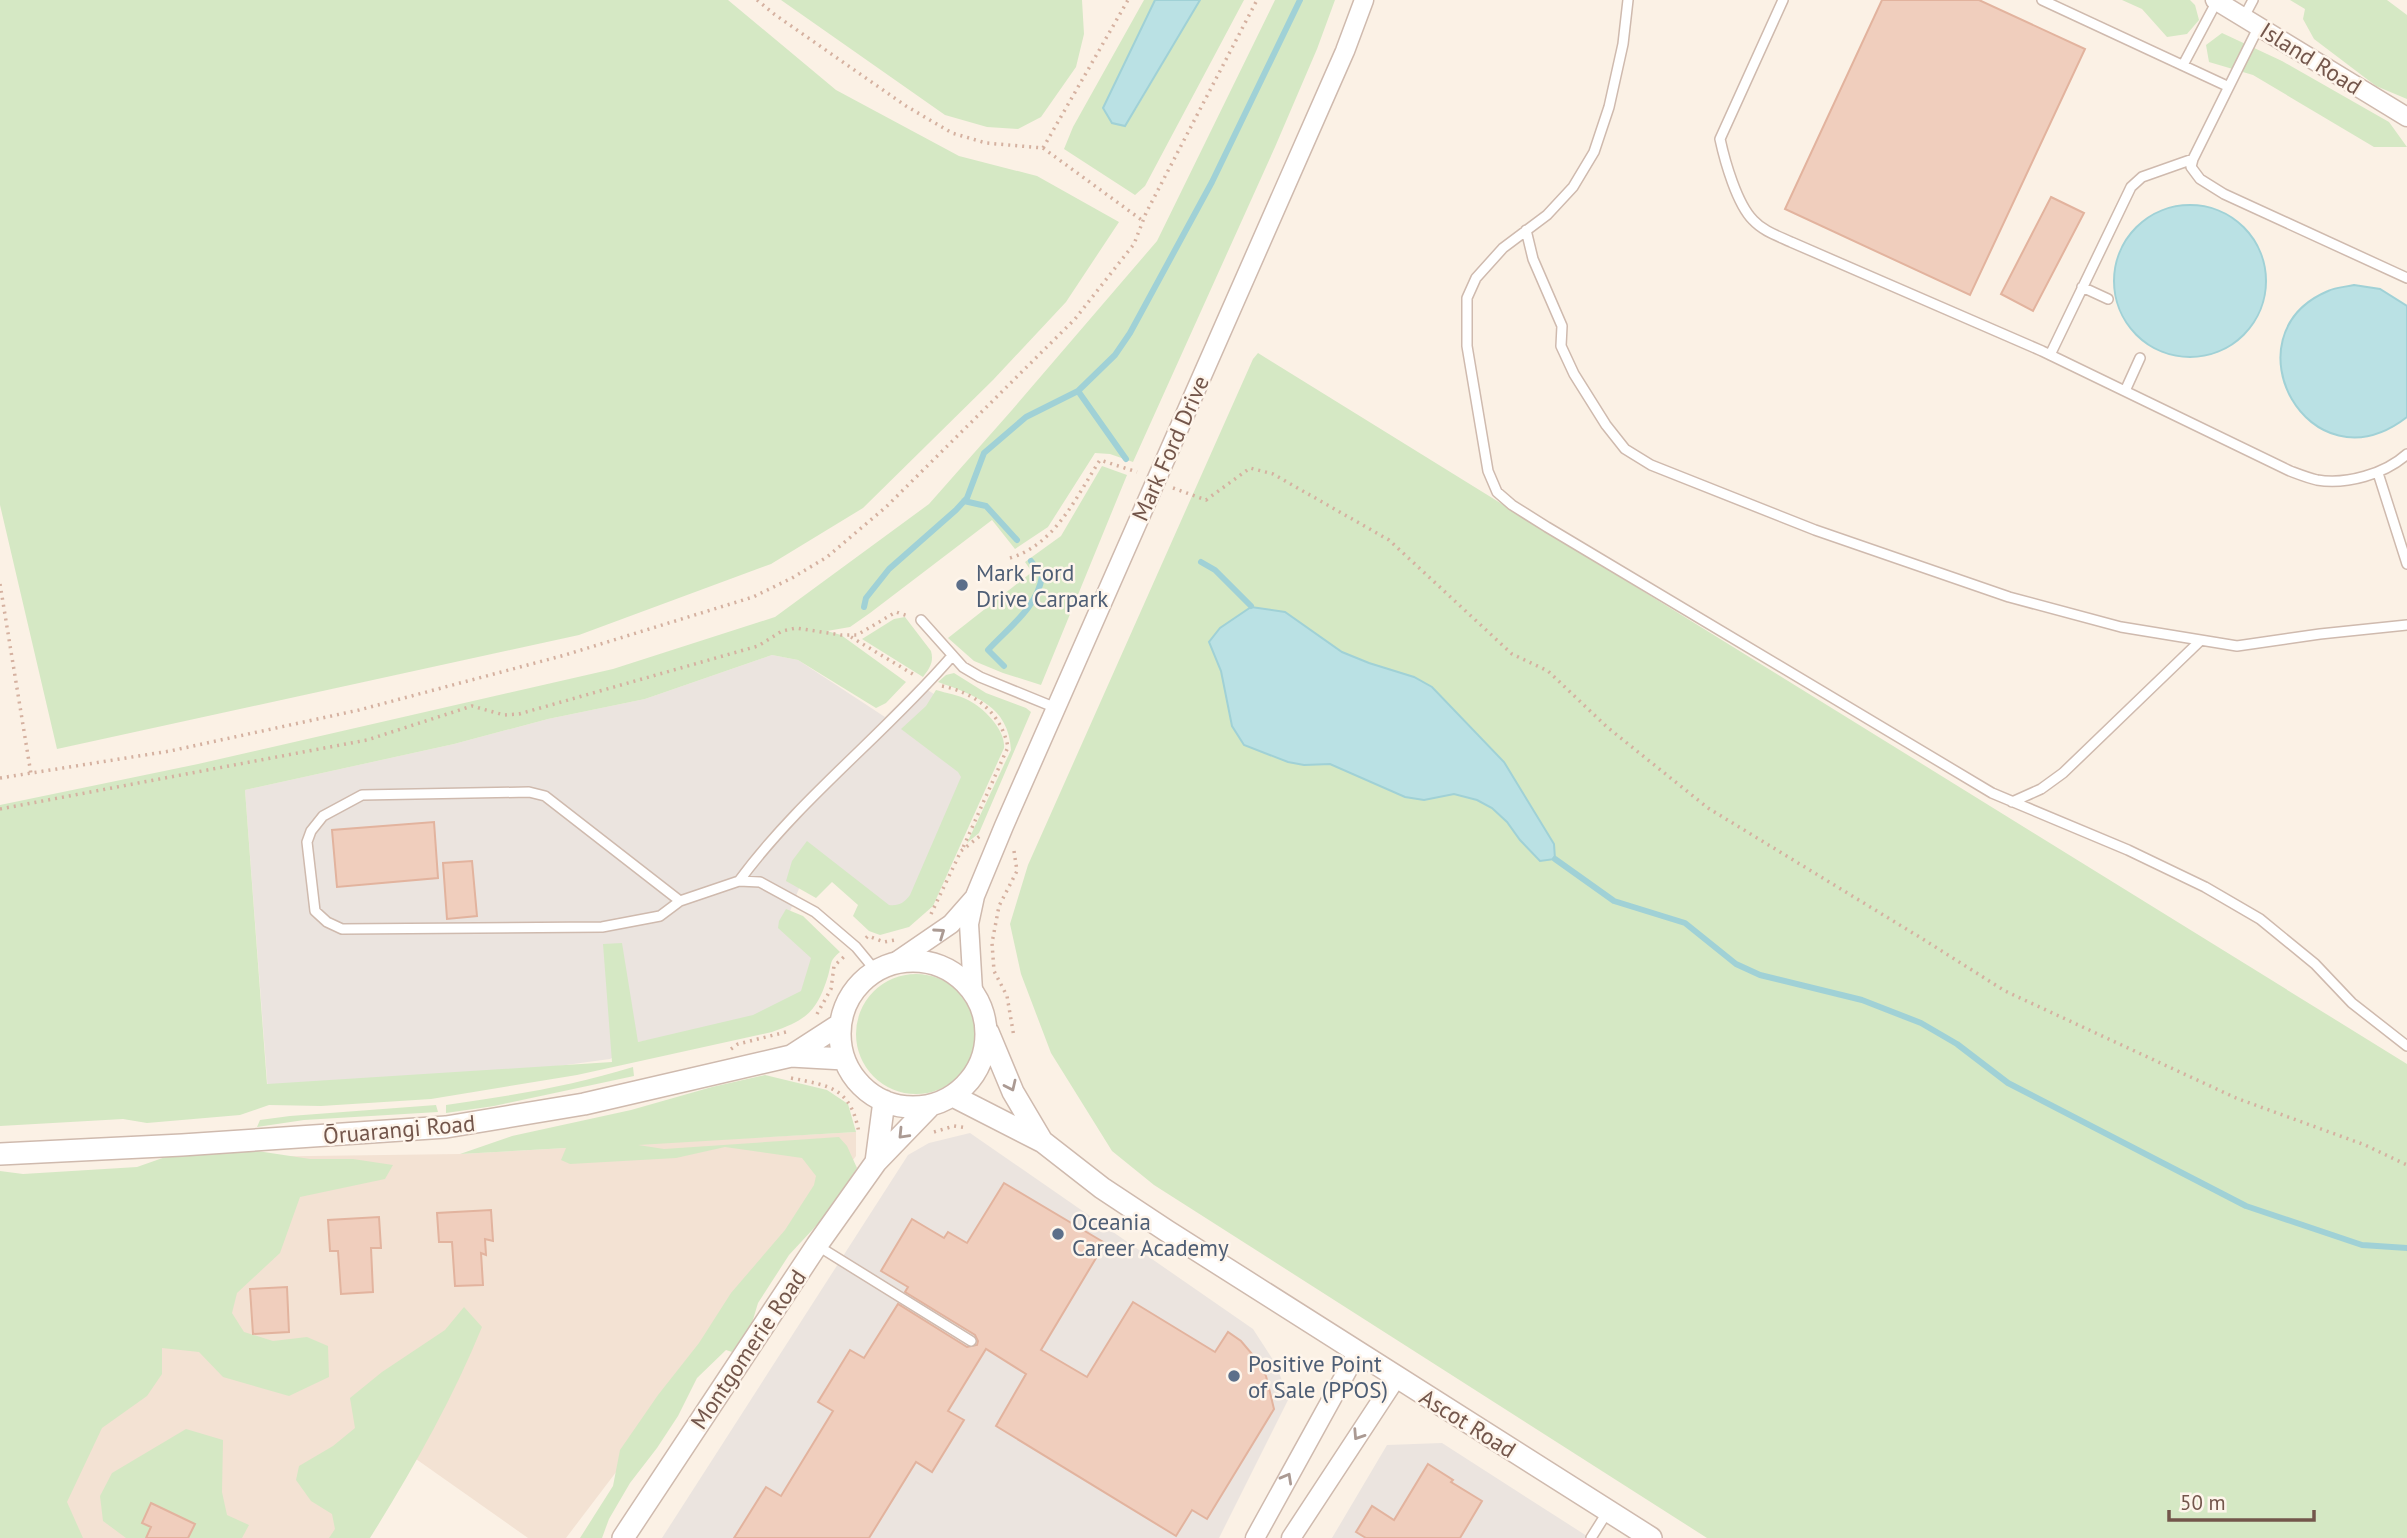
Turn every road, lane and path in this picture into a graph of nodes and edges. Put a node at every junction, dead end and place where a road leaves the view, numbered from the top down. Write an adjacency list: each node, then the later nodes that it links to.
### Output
1 (757, 0): 14 (path)
2 (1128, 0): 14 (path)
3 (1257, 0): 16 (path)
4 (1364, 0): 35 (street, Mark Ford Drive)
5 (1628, 0): 17 (lane)
6 (1783, 0): 21 (lane)
7 (2042, 0): 11 (lane)
8 (2216, 0): 10 (street, Island Road); 11 (lane)
9 (2253, 0): 10 (lane)
10 (2251, 21): 12 (lane); 13 (street, Island Road)
11 (2183, 65): 12 (lane)
12 (2227, 86): 15 (lane)
13 (2407, 117)
14 (1043, 148): 16 (path)
15 (2193, 159): 18 (lane); 19 (lane)
16 (1143, 221): 37 (path)
17 (1526, 230): 33 (lane); 39 (lane)
18 (2407, 278)
19 (2082, 287): 20 (lane); 21 (lane)
20 (2108, 299)
21 (2050, 355): 23 (lane)
22 (2140, 358): 23 (lane)
23 (2124, 391): 26 (lane)
24 (2407, 454): 26 (lane)
25 (1137, 472): 28 (path)
26 (2378, 473): 29 (lane)
27 (1173, 488): 64 (path)
28 (1010, 558)
29 (2407, 564)
30 (0, 584): 37 (path)
31 (921, 620): 34 (lane); 40 (path)
32 (2407, 625): 33 (lane)
33 (2200, 641): 39 (lane)
34 (951, 656): 35 (lane); 43 (lane)
35 (1056, 708): 44 (street, Mark Ford Drive)
36 (1005, 734): 41 (path)
37 (31, 774): 38 (path)
38 (0, 778)
39 (2012, 802): 52 (lane)
40 (0, 809)
41 (961, 851)
42 (1017, 871): 51 (path)
43 (739, 881): 45 (lane); 47 (lane)
44 (975, 896): 46 (street, Mark Ford Drive, one-way to 44); 48 (street, Mark Ford Drive)
45 (680, 901): 45 (lane)
46 (897, 961): 47 (street); 48 (street)
47 (875, 970): 49 (street)
48 (973, 991): 50 (street)
49 (839, 1025): 53 (street); 54 (street, Ōruarangi Road)
50 (986, 1027): 55 (street); 61 (street, Ascot Road, one-way to 61)
51 (1014, 1038)
52 (2407, 1046)
53 (844, 1059): 54 (street, Ōruarangi Road); 56 (street)
54 (789, 1067): 60 (path); 62 (street, Ōruarangi Road)
55 (953, 1096): 57 (street); 61 (street, Ascot Road)
56 (884, 1101): 57 (street); 63 (street, Montgomerie Road)
57 (930, 1105): 63 (street, Montgomerie Road, one-way to 63)
58 (977, 1130): 59 (path)
59 (932, 1132)
60 (860, 1138)
61 (1043, 1142): 67 (street, Ascot Road)
62 (0, 1154)
63 (876, 1162): 65 (street, Montgomerie Road)
64 (2407, 1165)
65 (817, 1245): 66 (lane); 70 (street, Montgomerie Road)
66 (971, 1341)
67 (1357, 1353): 68 (street, Ascot Road); 71 (street, one-way to 67)
68 (1396, 1378): 69 (street, Ascot Road); 72 (street, one-way to 72)
69 (1608, 1511): 73 (lane); 74 (street, Ascot Road)
70 (623, 1538)
71 (1255, 1538)
72 (1291, 1538)
73 (1591, 1538)
74 (1651, 1538)

